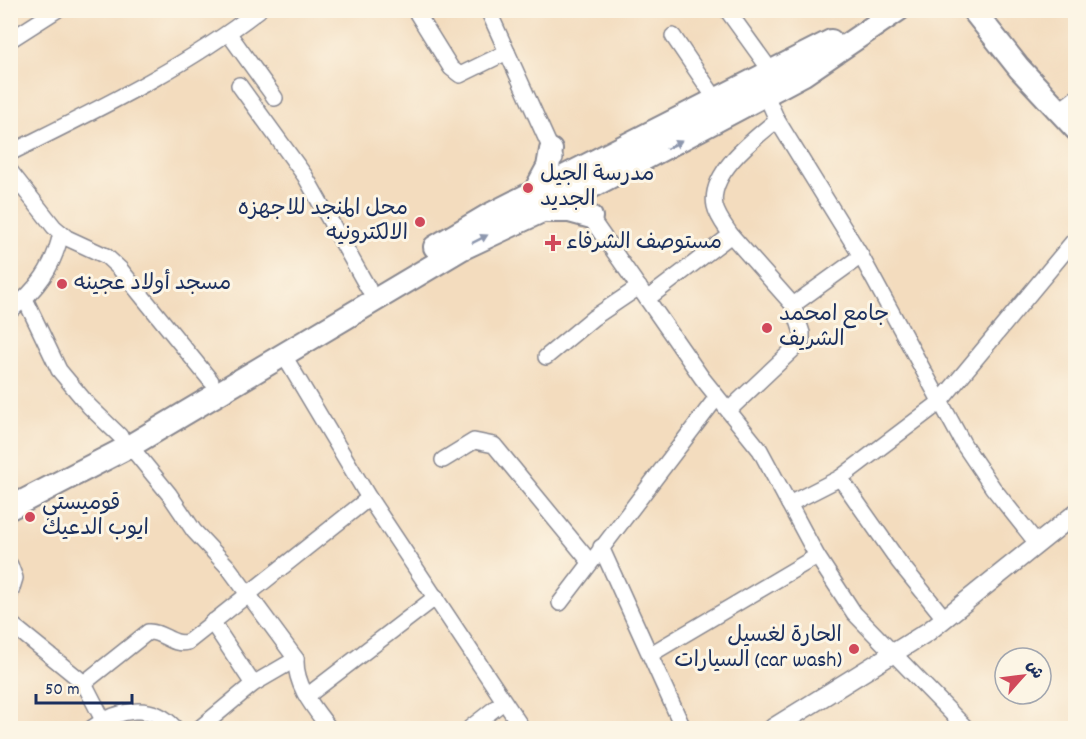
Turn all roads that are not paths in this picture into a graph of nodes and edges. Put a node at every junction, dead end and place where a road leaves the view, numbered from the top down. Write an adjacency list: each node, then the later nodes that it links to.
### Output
1 (57, 10): 12 (street)
2 (259, 10): 10 (street)
3 (415, 10): 13 (street)
4 (727, 10): 14 (street)
5 (874, 10): 14 (main road)
6 (898, 10): 16 (main road)
7 (973, 10): 21 (main road)
8 (987, 10): 19 (main road)
9 (491, 12): 13 (street)
10 (229, 34): 17 (street); 23 (street)
11 (673, 36): 18 (street)
12 (10, 40)
13 (507, 52): 22 (street)
14 (771, 71): 18 (main road)
15 (238, 85): 32 (street)
16 (766, 95): 20 (street); 25 (main road, one-way to 16)
17 (275, 98)
18 (715, 98): 25 (main road)
19 (1073, 106)
20 (777, 120): 29 (street); 31 (street)
21 (1076, 129)
22 (551, 150): 25 (street); 26 (main road)
23 (10, 153)
24 (10, 171): 28 (street)
25 (569, 187): 26 (main road); 27 (street)
26 (537, 202): 27 (main road); 32 (main road); 37 (main road, one-way to 26)
27 (591, 217): 33 (street)
28 (61, 233): 34 (street); 39 (street)
29 (731, 235): 33 (street); 35 (street)
30 (1076, 238): 41 (street)
31 (861, 256): 35 (street); 41 (street)
32 (368, 288): 39 (main road)
33 (643, 293): 38 (street); 40 (street)
34 (25, 299): 36 (street); 43 (street)
35 (793, 304): 42 (street)
36 (10, 311)
37 (284, 354): 43 (main road); 47 (street)
38 (546, 357)
39 (211, 381): 43 (main road)
40 (717, 398): 42 (street); 52 (street)
41 (939, 403): 45 (street); 51 (street)
42 (729, 410): 48 (street)
43 (125, 441): 46 (main road); 49 (main road); 57 (street)
44 (443, 460): 54 (street)
45 (840, 477): 48 (street); 60 (street)
46 (10, 493)
47 (369, 498): 57 (street); 58 (street)
48 (789, 504): 53 (street)
49 (10, 508)
50 (1076, 513): 51 (street)
51 (1036, 542): 60 (street)
52 (601, 547): 54 (street); 63 (street)
53 (817, 556): 63 (street); 64 (street)
54 (590, 562): 59 (street)
55 (10, 566): 56 (street)
56 (10, 594)
57 (248, 595): 61 (street); 65 (street)
58 (436, 597): 68 (street); 69 (street)
59 (560, 603)
60 (945, 619): 64 (street)
61 (212, 622): 66 (street); 67 (street)
62 (10, 623): 66 (street)
63 (651, 654): 76 (street)
64 (892, 654): 77 (street); 78 (street)
65 (296, 659): 67 (street); 68 (street)
66 (84, 683): 70 (street)
67 (253, 684): 72 (street)
68 (307, 696): 73 (street)
69 (503, 702): 74 (street); 75 (street)
70 (97, 724): 71 (street)
71 (176, 729)
72 (200, 729)
73 (329, 729)
74 (470, 729)
75 (522, 729)
76 (683, 729)
77 (773, 729)
78 (966, 729)

